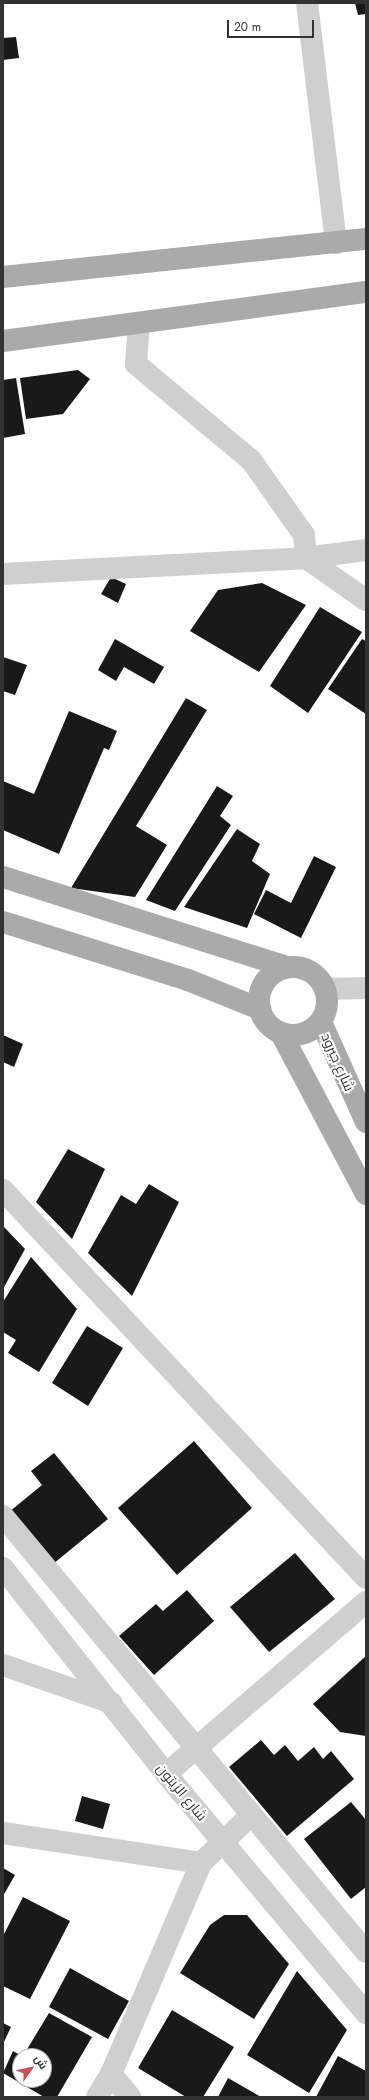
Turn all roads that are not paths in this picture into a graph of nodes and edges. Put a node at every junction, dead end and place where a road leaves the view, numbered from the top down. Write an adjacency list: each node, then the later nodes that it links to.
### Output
1 (307, 3): 3 (street)
2 (366, 239): 3 (main road)
3 (336, 243): 4 (main road)
4 (3, 277)
5 (366, 292): 6 (main road)
6 (139, 323): 7 (main road); 9 (street)
7 (3, 341)
8 (366, 550): 9 (street)
9 (306, 558): 10 (street); 11 (street)
10 (3, 574)
11 (366, 600)
12 (3, 877): 14 (main road)
13 (3, 922): 17 (main road)
14 (287, 967): 16 (main road); 17 (main road)
15 (366, 988): 16 (street)
16 (325, 989): 18 (main road)
17 (260, 1009): 19 (main road)
18 (320, 1022): 19 (main road); 20 (main road, شارع جيرود)
19 (280, 1033): 22 (main road)
20 (366, 1122)
21 (3, 1190): 25 (street)
22 (364, 1190)
23 (3, 1516): 29 (street)
24 (3, 1568): 28 (street, شارع الزيتون)
25 (366, 1578)
26 (366, 1602): 29 (street)
27 (3, 1665): 28 (street)
28 (112, 1703): 30 (street, شارع الزيتون)
29 (198, 1747): 30 (street); 31 (street)
30 (166, 1774): 33 (street, شارع الزيتون)
31 (250, 1816): 33 (street); 35 (street)
32 (3, 1833): 34 (street)
33 (222, 1840): 34 (street); 36 (street, شارع الزيتون)
34 (201, 1863): 37 (street)
35 (366, 1952)
36 (366, 2012)
37 (111, 2074): 38 (street); 39 (street)
38 (97, 2097)
39 (130, 2097)

